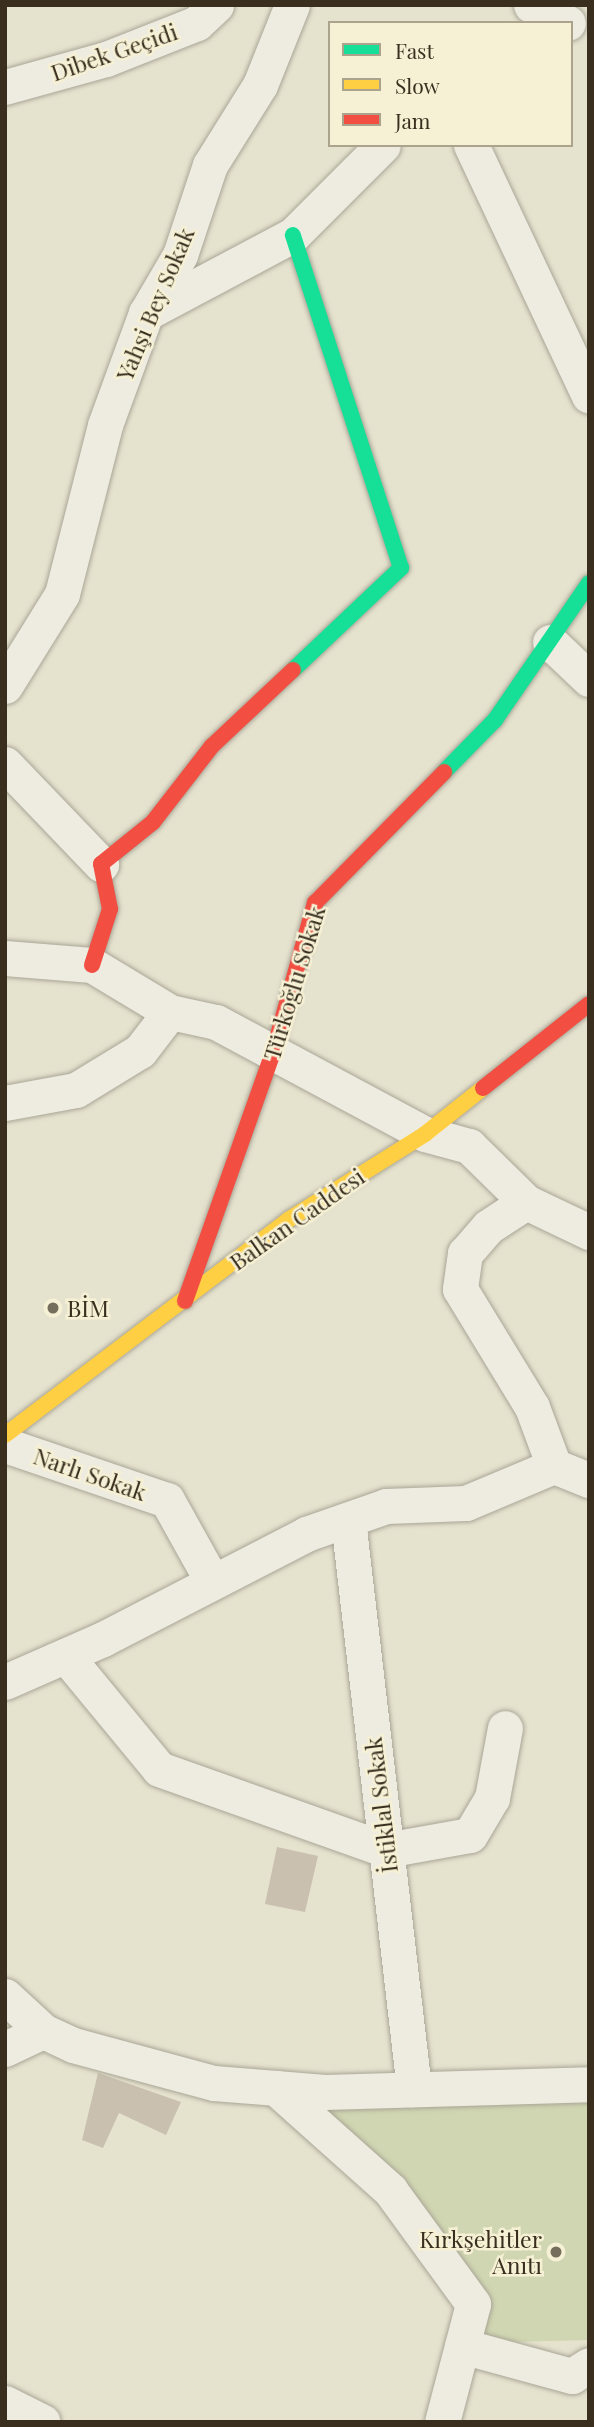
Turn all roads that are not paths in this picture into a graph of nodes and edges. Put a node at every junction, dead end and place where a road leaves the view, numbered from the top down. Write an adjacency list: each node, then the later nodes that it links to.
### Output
1 (216, 5): 8 (street, Dibek Geçidi)
2 (292, 5): 12 (street, Yahşi Bey Sokak)
3 (530, 5): 4 (street); 5 (street)
4 (513, 21)
5 (566, 21)
6 (573, 24): 7 (street)
7 (589, 32)
8 (5, 87)
9 (381, 147): 11 (street)
10 (472, 147): 13 (street)
11 (293, 235): 12 (street); 19 (street)
12 (146, 313): 17 (street, Yahşi Bey Sokak)
13 (589, 396)
14 (589, 583): 15 (street, Türkoğlu Sokak)
15 (550, 642): 16 (street); 24 (street, Türkoğlu Sokak)
16 (589, 679)
17 (5, 686)
18 (5, 764): 19 (street)
19 (101, 864): 21 (street)
20 (5, 958): 21 (street)
21 (92, 965): 23 (street)
22 (589, 1004): 26 (street, Balkan Caddesi)
23 (170, 1012): 24 (street); 25 (street)
24 (273, 1053): 26 (street); 29 (street, Türkoğlu Sokak)
25 (5, 1103)
26 (425, 1134): 27 (street); 29 (street, Balkan Caddesi)
27 (526, 1202): 28 (street); 32 (street)
28 (589, 1232)
29 (184, 1301): 30 (street, Balkan Caddesi)
30 (5, 1435)
31 (5, 1445): 35 (street, Narlı Sokak)
32 (554, 1466): 33 (street); 34 (street)
33 (589, 1480)
34 (348, 1520): 35 (street); 39 (street, İstiklal Sokak)
35 (212, 1581): 36 (street)
36 (66, 1656): 37 (street); 39 (street)
37 (5, 1682)
38 (505, 1728): 39 (street)
39 (386, 1850): 45 (street, İstiklal Sokak)
40 (5, 1996): 41 (street)
41 (43, 2031): 42 (street); 44 (street)
42 (5, 2049)
43 (589, 2084): 45 (street)
44 (276, 2088): 45 (street); 46 (street)
45 (414, 2089)
46 (462, 2346): 47 (street); 50 (street)
47 (589, 2365)
48 (5, 2403): 49 (street)
49 (43, 2422)
50 (442, 2422)

